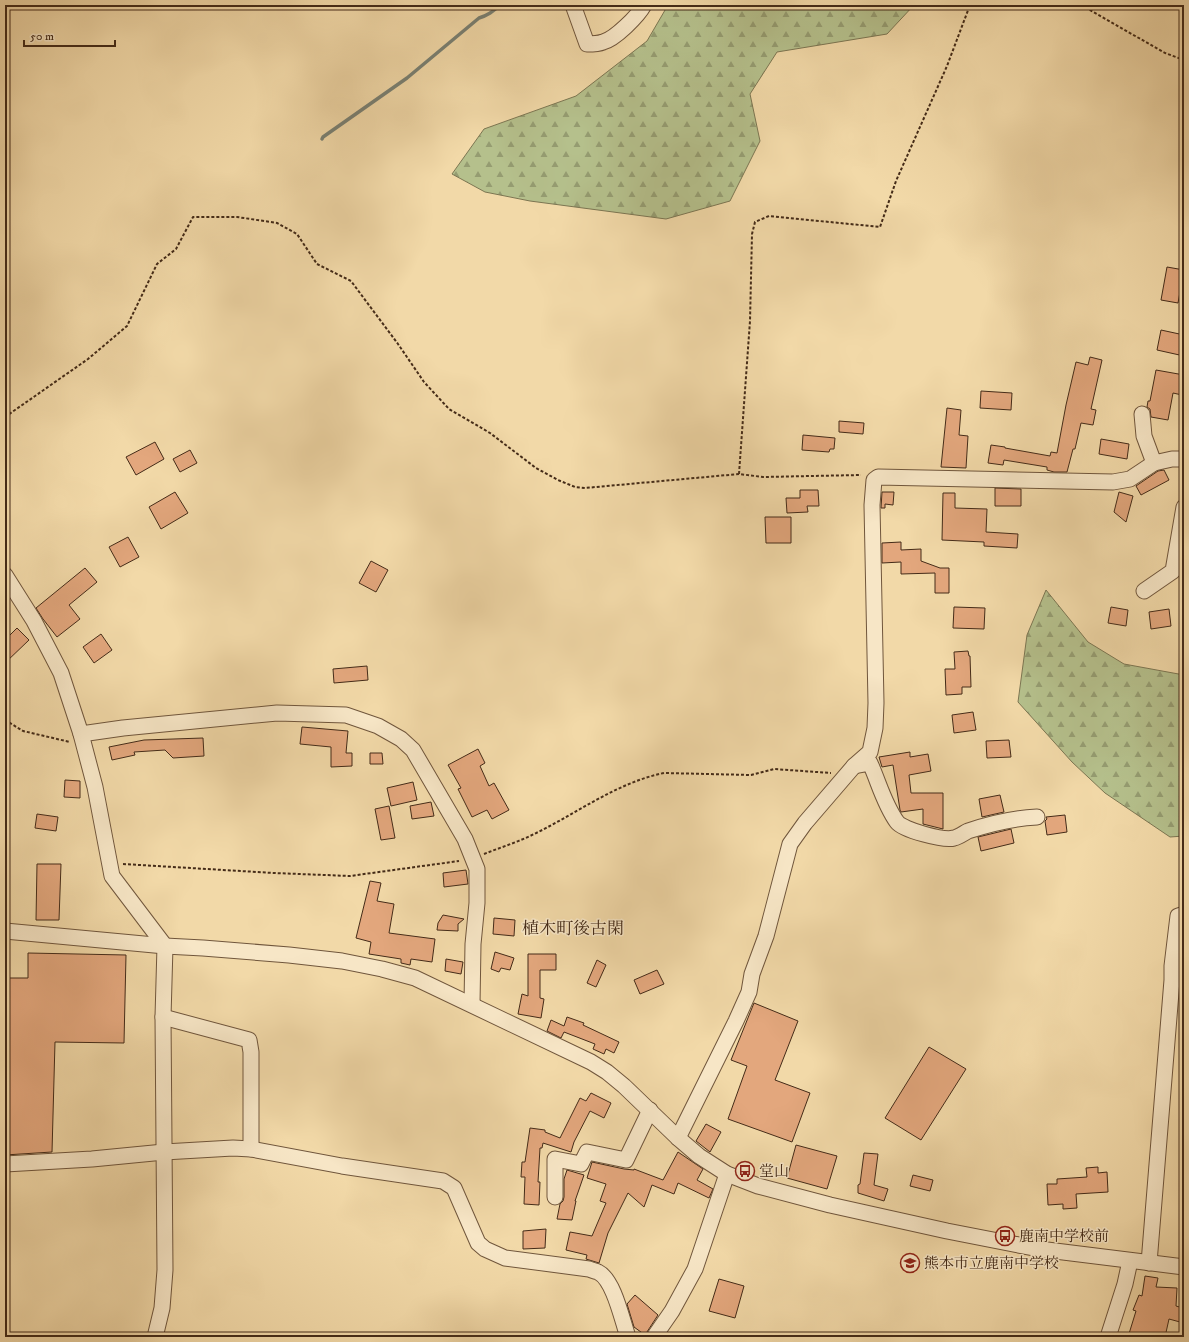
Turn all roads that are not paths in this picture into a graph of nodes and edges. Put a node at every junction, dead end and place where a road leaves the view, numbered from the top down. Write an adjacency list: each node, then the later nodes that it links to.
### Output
1 (573, 5): 2 (street)
2 (644, 5)
3 (1142, 414): 5 (street)
4 (1184, 459): 5 (street)
5 (1154, 463): 11 (street)
6 (1184, 507): 8 (street)
7 (5, 575): 10 (street)
8 (1178, 575): 9 (street)
9 (1144, 591)
10 (83, 740): 15 (street); 16 (street)
11 (851, 770): 12 (street); 19 (street)
12 (1037, 818)
13 (1184, 914): 26 (street)
14 (5, 931): 15 (street)
15 (165, 946): 16 (street); 17 (street)
16 (472, 1004): 18 (street)
17 (163, 1017): 20 (street); 21 (street)
18 (650, 1110): 19 (street); 24 (street)
19 (678, 1138): 23 (street)
20 (251, 1149): 21 (street); 29 (street)
21 (164, 1152): 22 (street); 28 (street)
22 (5, 1164)
23 (727, 1174): 25 (street); 30 (street)
24 (555, 1198)
25 (1130, 1261): 26 (street); 31 (street)
26 (1149, 1263): 27 (street)
27 (1184, 1266)
28 (155, 1337)
29 (628, 1337)
30 (654, 1337)
31 (1108, 1337)

